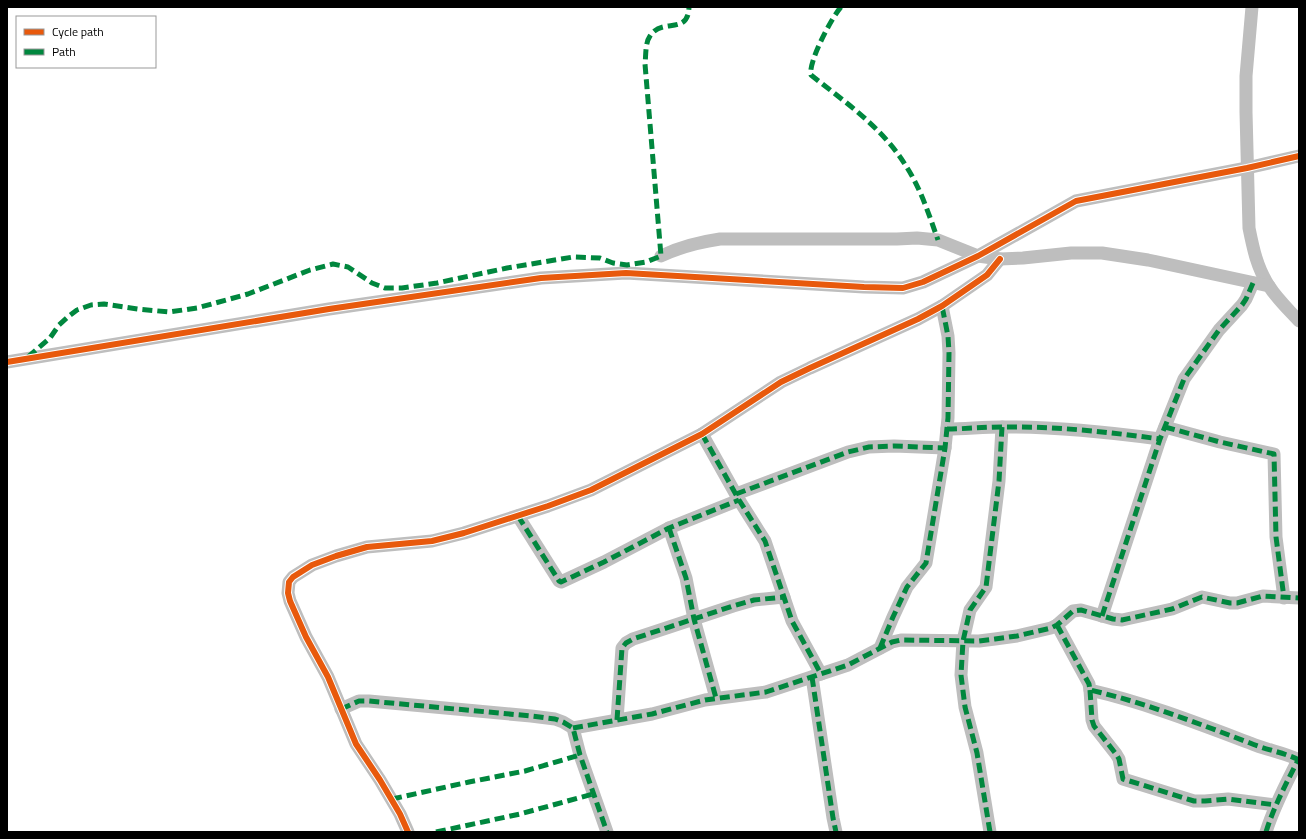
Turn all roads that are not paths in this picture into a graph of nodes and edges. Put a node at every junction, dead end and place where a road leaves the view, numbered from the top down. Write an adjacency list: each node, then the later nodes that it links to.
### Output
1 (1252, 7): 3 (street)
2 (1299, 156): 3 (street)
3 (1247, 168): 5 (street); 8 (street)
4 (661, 256): 5 (street)
5 (978, 256): 6 (street); 11 (street)
6 (1000, 259): 7 (street); 9 (street)
7 (1253, 283): 8 (street); 14 (street)
8 (1269, 286): 10 (street)
9 (942, 306): 13 (street); 15 (street)
10 (1299, 321)
11 (7, 362)
12 (1002, 427): 13 (street); 14 (street); 26 (street)
13 (947, 429): 16 (street)
14 (1162, 433): 21 (street); 23 (street)
15 (702, 434): 17 (street); 18 (street)
16 (945, 448): 17 (street); 27 (street)
17 (737, 497): 19 (street); 20 (street)
18 (518, 516): 19 (street); 31 (street)
19 (669, 528): 24 (street)
20 (784, 597): 24 (street); 28 (street)
21 (1284, 598): 22 (street); 23 (street)
22 (1299, 598)
23 (1102, 616): 25 (street)
24 (694, 619): 30 (street); 32 (street)
25 (1057, 624): 26 (street); 29 (street)
26 (963, 641): 27 (street); 39 (street)
27 (880, 648): 28 (street)
28 (817, 675): 30 (street); 38 (street)
29 (1090, 690): 34 (street); 35 (street)
30 (716, 698): 32 (street)
31 (341, 708): 33 (street); 36 (street)
32 (617, 720): 33 (street)
33 (573, 728): 37 (street)
34 (1299, 760): 35 (street)
35 (1276, 805): 40 (street)
36 (408, 832)
37 (606, 832)
38 (836, 832)
39 (990, 832)
40 (1266, 832)

